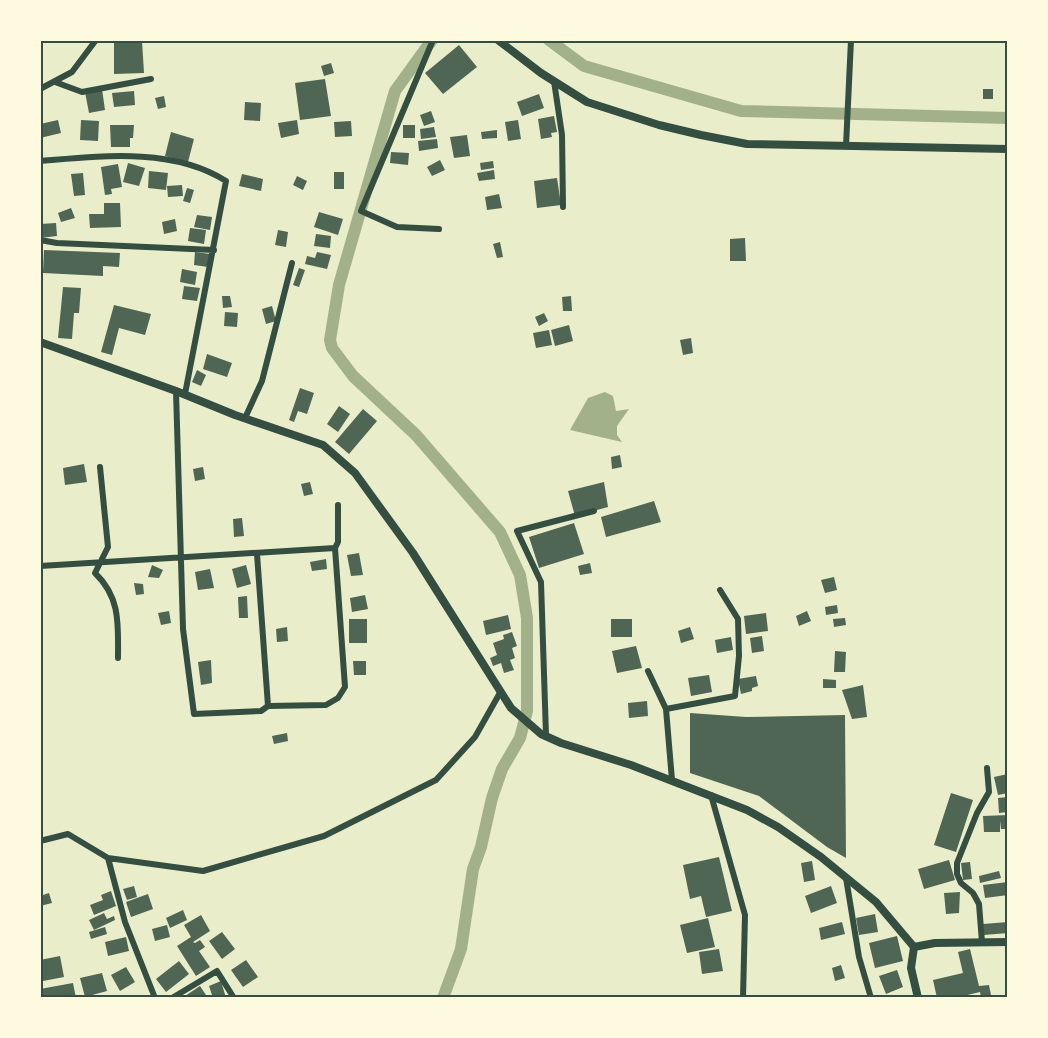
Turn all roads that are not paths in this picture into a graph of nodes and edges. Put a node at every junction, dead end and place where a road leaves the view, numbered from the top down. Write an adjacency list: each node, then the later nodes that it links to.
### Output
1 (96, 40): 7 (street)
2 (433, 40): 13 (street)
3 (498, 40): 6 (street)
4 (851, 40): 9 (street)
5 (151, 79): 7 (street)
6 (554, 81): 9 (street); 12 (street)
7 (55, 82): 8 (street)
8 (40, 89)
9 (846, 146): 10 (street)
10 (1008, 149)
11 (40, 160): 15 (street)
12 (562, 207)
13 (439, 229)
14 (40, 240): 15 (street)
15 (214, 250): 18 (street)
16 (292, 263): 19 (street)
17 (40, 342): 18 (main road)
18 (180, 393): 19 (main road); 25 (street)
19 (246, 418): 31 (main road)
20 (99, 468): 26 (street)
21 (338, 506): 23 (street)
22 (594, 511): 34 (street)
23 (335, 548): 24 (street); 32 (street)
24 (257, 554): 25 (street); 32 (street)
25 (181, 557): 26 (street); 32 (street)
26 (101, 563): 27 (street); 29 (street)
27 (40, 566)
28 (720, 590): 33 (street)
29 (118, 658)
30 (648, 671): 33 (street)
31 (501, 691): 34 (main road); 39 (street)
32 (268, 706)
33 (666, 710): 36 (street)
34 (544, 734): 36 (main road)
35 (987, 768): 41 (street)
36 (672, 780): 37 (main road)
37 (711, 795): 40 (main road); 47 (street)
38 (40, 841): 39 (street)
39 (108, 858): 44 (street)
40 (846, 878): 43 (main road); 48 (street)
41 (982, 942): 42 (street); 43 (street)
42 (1008, 942)
43 (914, 947): 49 (street)
44 (155, 998)
45 (172, 998): 46 (street)
46 (234, 998)
47 (743, 998)
48 (871, 998)
49 (918, 998)

